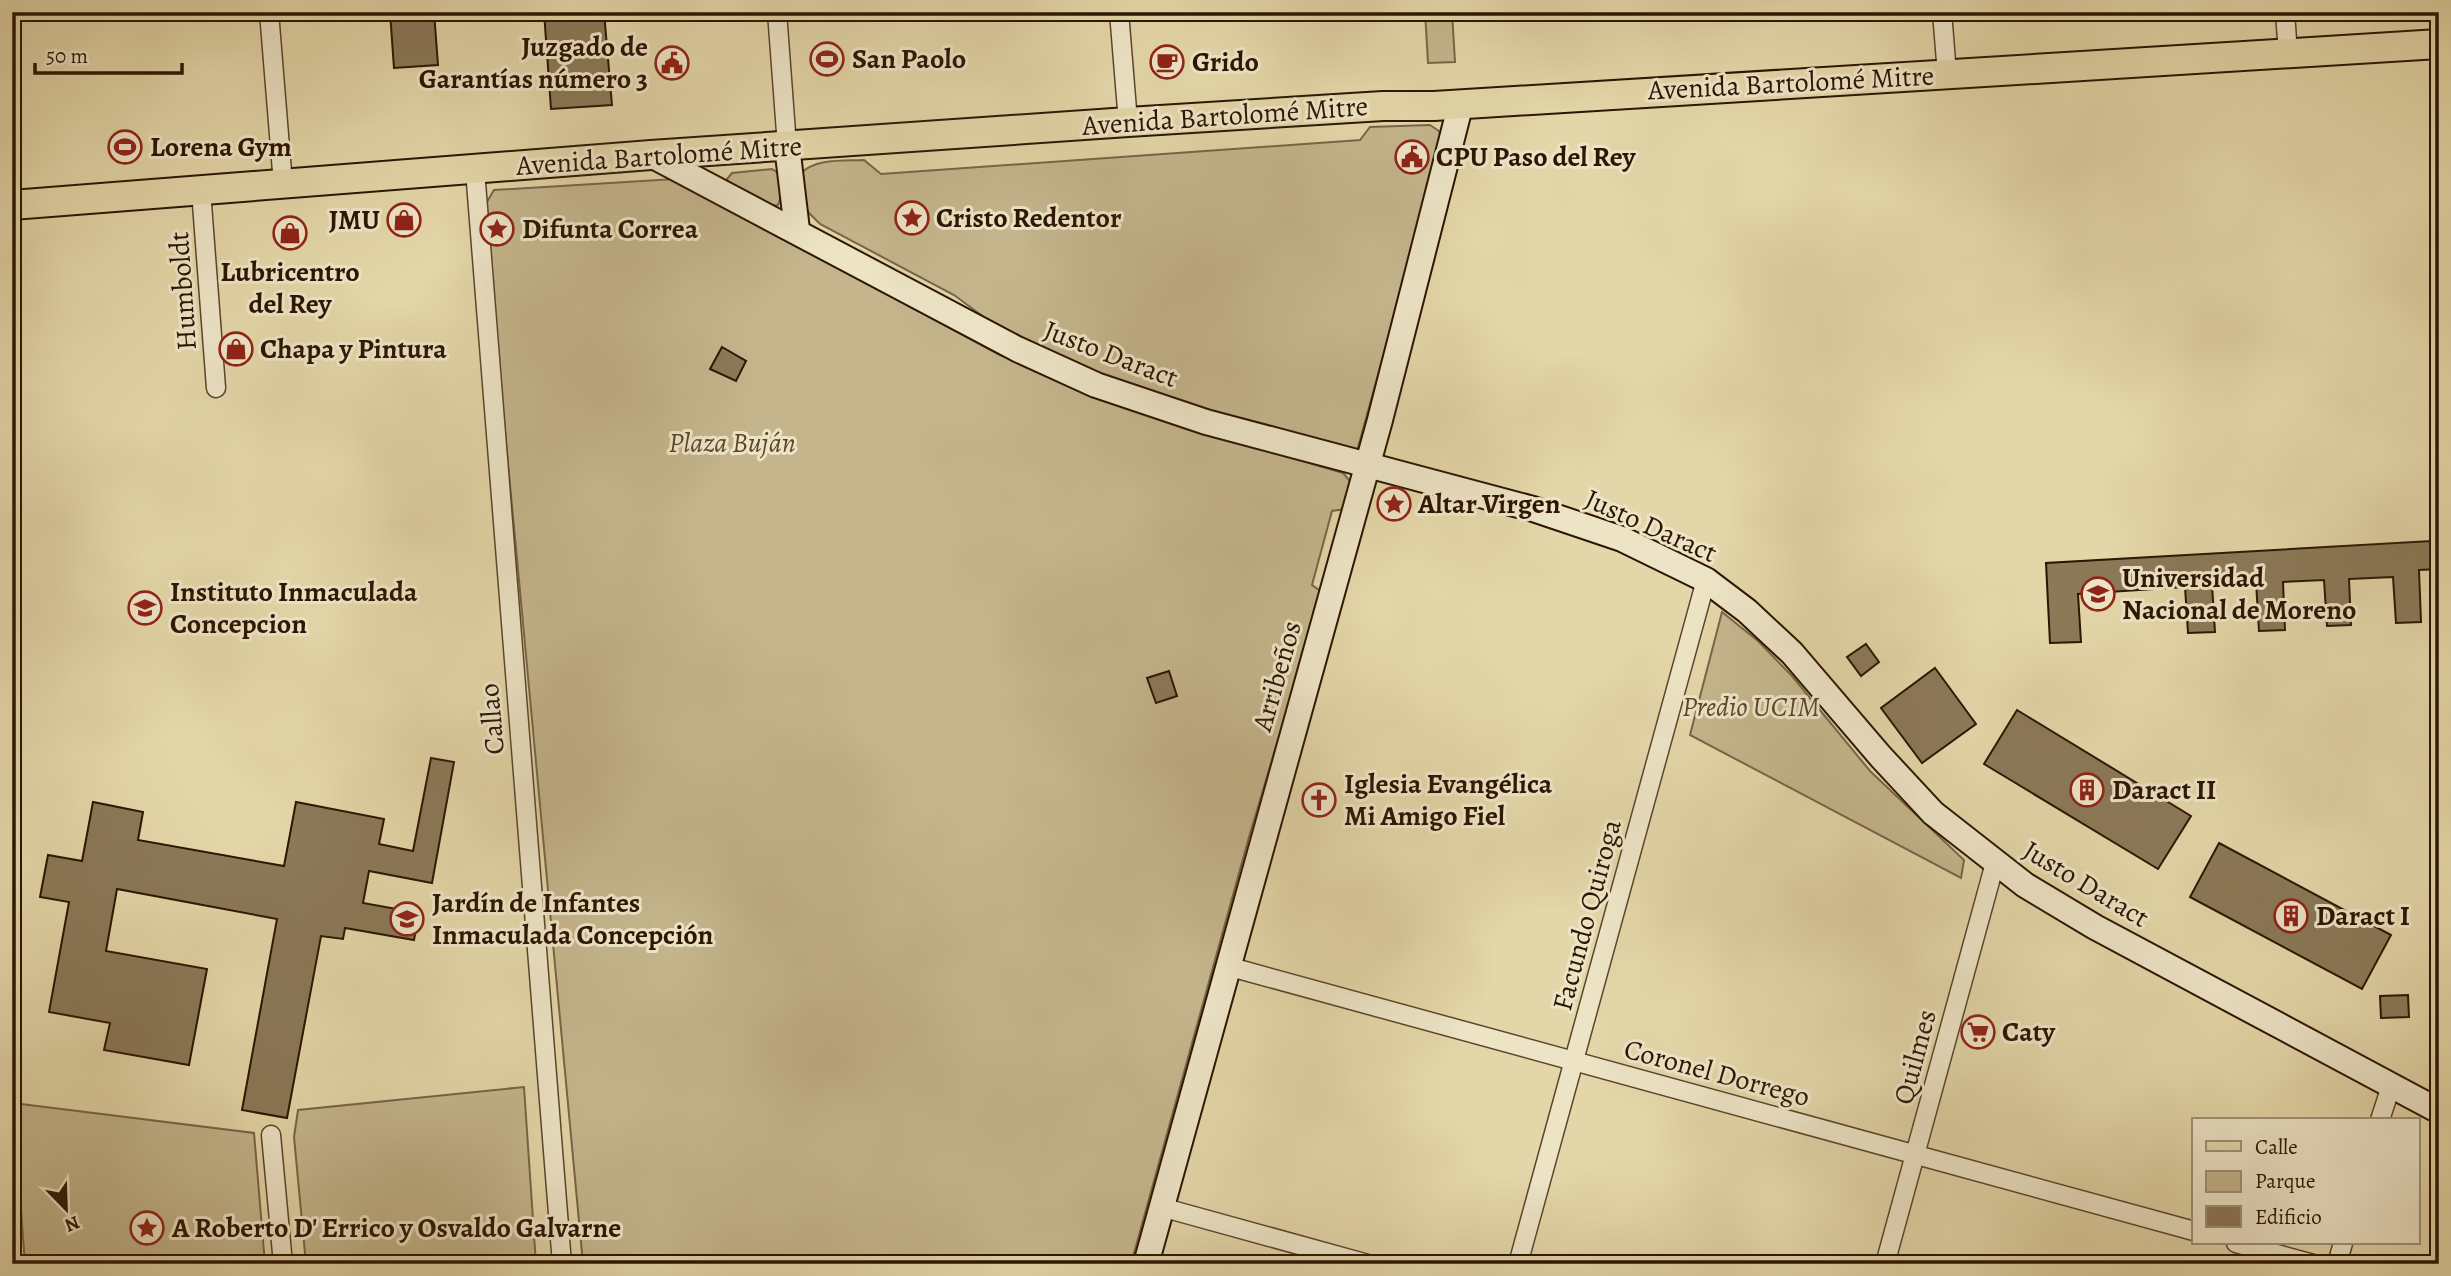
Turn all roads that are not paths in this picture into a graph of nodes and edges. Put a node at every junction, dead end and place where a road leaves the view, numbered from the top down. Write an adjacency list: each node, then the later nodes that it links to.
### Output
1 (269, 12): 14 (street)
2 (777, 12): 11 (street)
3 (1119, 12): 10 (street)
4 (1942, 12): 8 (street)
5 (2285, 12): 7 (street)
6 (2439, 44): 7 (main road, Avenida Bartolomé Mitre)
7 (2288, 54): 8 (main road, Avenida Bartolomé Mitre)
8 (1947, 74): 9 (main road, Avenida Bartolomé Mitre)
9 (1461, 103): 10 (main road, Avenida Bartolomé Mitre); 19 (street, Arribeños)
10 (1128, 122): 11 (main road, Avenida Bartolomé Mitre)
11 (787, 146): 12 (main road, Avenida Bartolomé Mitre); 17 (street)
12 (651, 155): 13 (main road, Avenida Bartolomé Mitre); 17 (street, Justo Daract)
13 (475, 170): 14 (main road, Avenida Bartolomé Mitre); 34 (street, Callao)
14 (283, 184): 15 (main road, Avenida Bartolomé Mitre)
15 (201, 191): 16 (main road, Avenida Bartolomé Mitre); 18 (street, Humboldt)
16 (12, 205)
17 (797, 230): 19 (street, Justo Daract)
18 (216, 388)
19 (1368, 463): 20 (street, Justo Daract); 22 (street, Arribeños)
20 (1706, 580): 21 (street, Justo Daract); 23 (street, Facundo Quiroga)
21 (1995, 863): 24 (street, Justo Daract); 28 (street, Quilmes)
22 (1227, 966): 23 (street, Coronel Dorrego); 29 (street, Arribeños)
23 (1574, 1061): 28 (street, Coronel Dorrego); 37 (street, Facundo Quiroga)
24 (2391, 1086): 25 (street, Justo Daract); 26 (street)
25 (2439, 1111)
26 (2381, 1118)
27 (271, 1135): 33 (street)
28 (1916, 1155): 30 (street, Coronel Dorrego); 38 (street, Quilmes)
29 (1161, 1207): 35 (street, Arribeños); 36 (street)
30 (2192, 1230)
31 (2240, 1244): 39 (street)
32 (2343, 1244): 40 (street)
33 (283, 1264)
34 (562, 1264)
35 (1146, 1264)
36 (1368, 1264)
37 (1518, 1264)
38 (1885, 1264)
39 (2313, 1264)
40 (2337, 1264)

